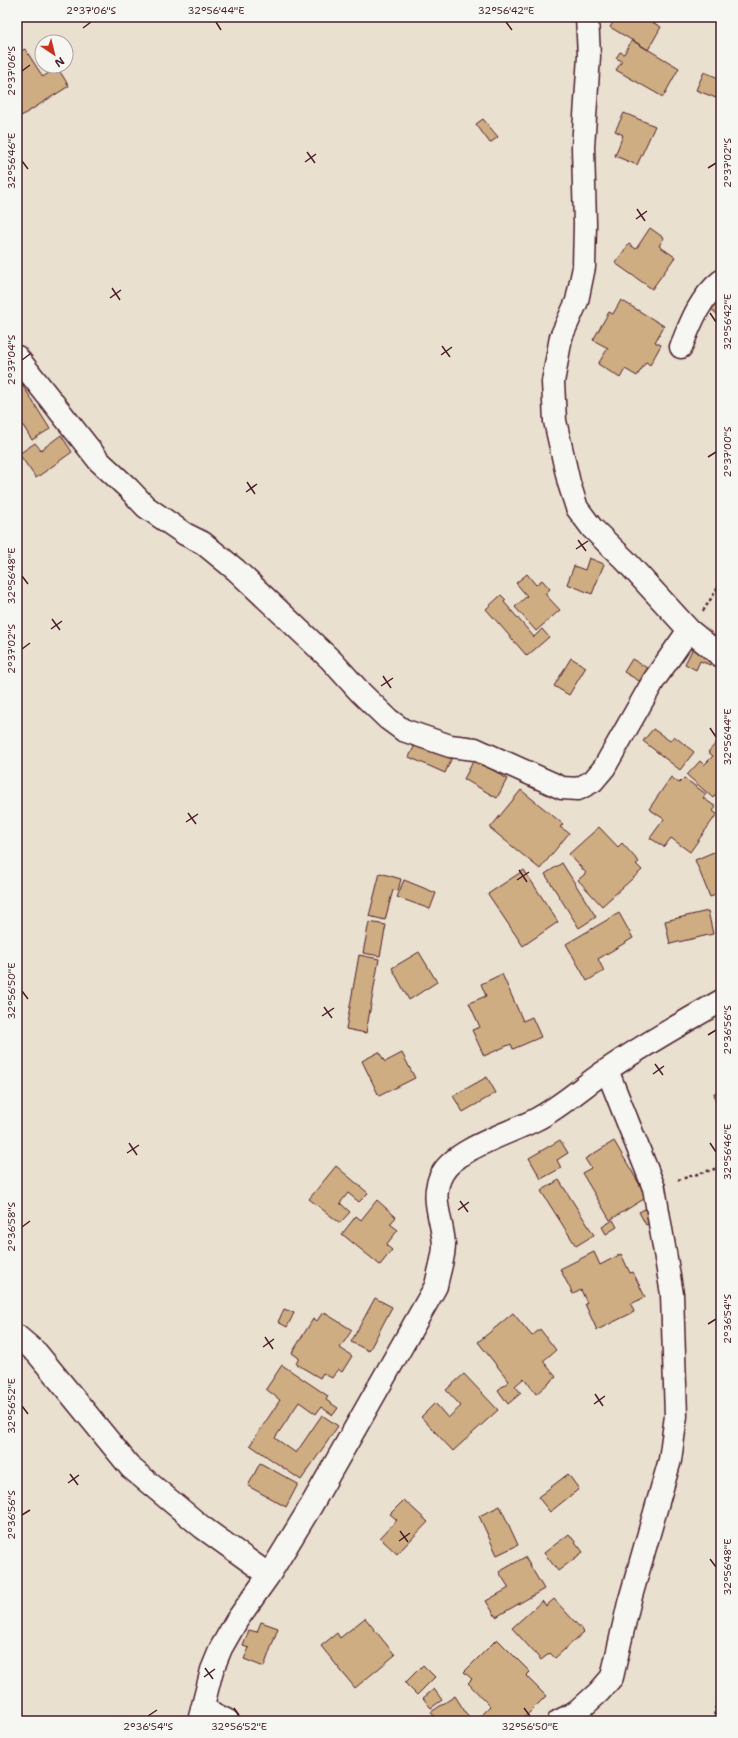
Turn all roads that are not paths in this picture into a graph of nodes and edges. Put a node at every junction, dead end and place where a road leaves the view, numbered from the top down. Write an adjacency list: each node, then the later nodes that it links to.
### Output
1 (587, 17): 5 (street)
2 (721, 281): 3 (street)
3 (681, 347)
4 (17, 357): 5 (street)
5 (692, 632): 6 (street)
6 (721, 656)
7 (721, 1001): 8 (street)
8 (607, 1070): 10 (street); 13 (street)
9 (17, 1336): 10 (street)
10 (269, 1575): 11 (street)
11 (201, 1715): 12 (street)
12 (228, 1721)
13 (559, 1721)

